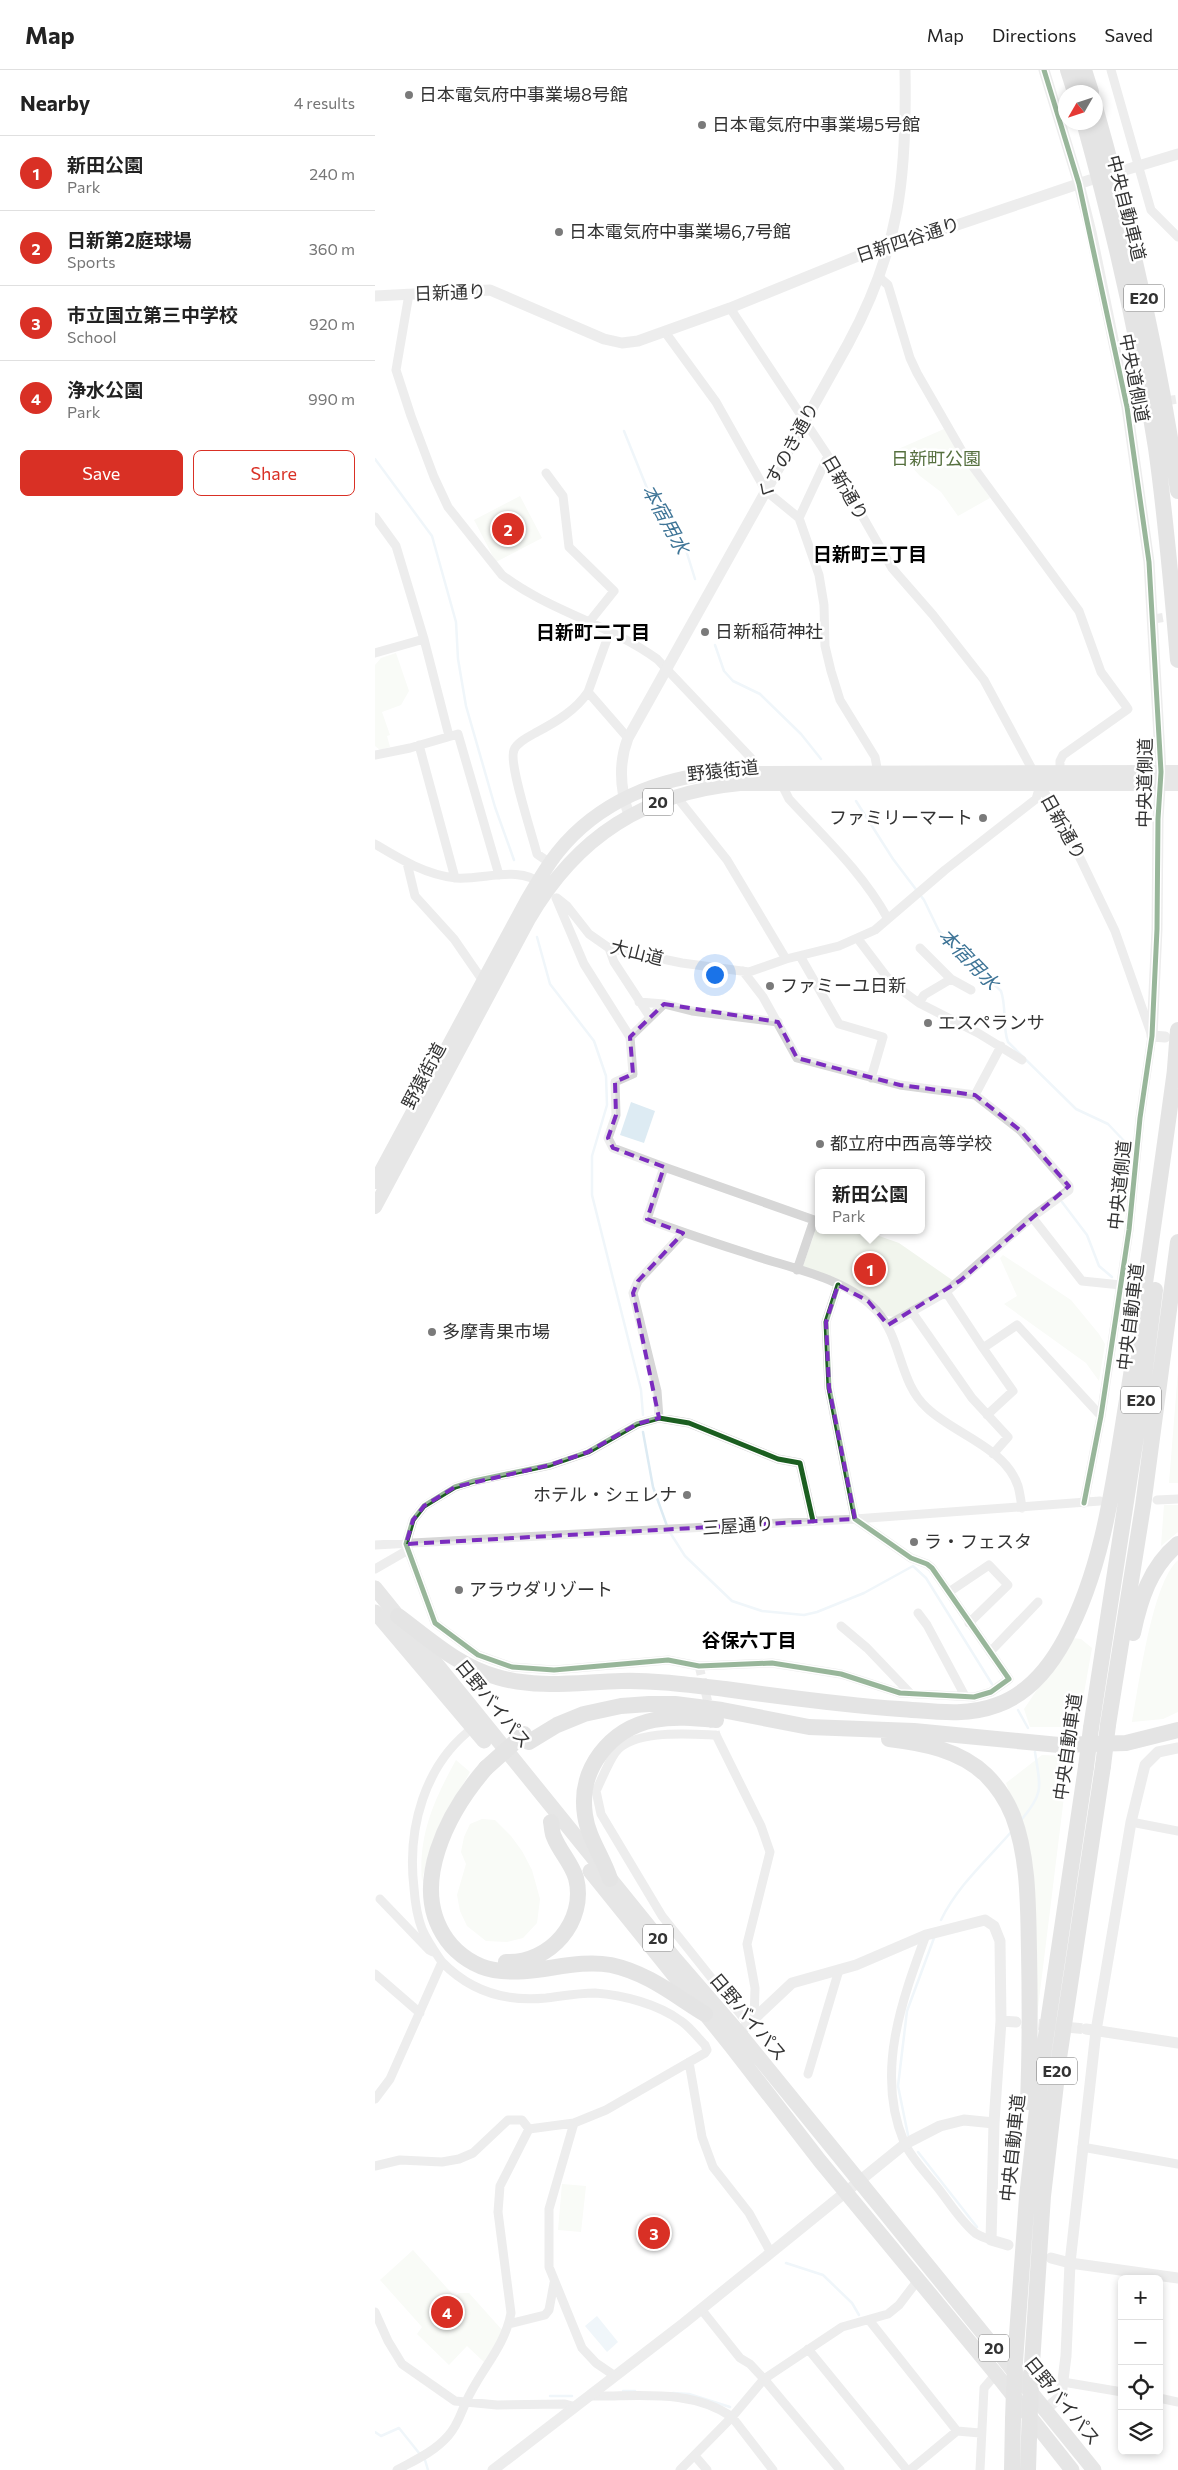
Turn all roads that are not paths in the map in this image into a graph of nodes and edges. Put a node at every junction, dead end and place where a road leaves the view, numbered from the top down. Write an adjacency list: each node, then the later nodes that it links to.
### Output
1 (905, 70): 15 (street, くすのき通り)
2 (1045, 70): 13 (street, 中央道側道)
3 (1068, 70): 6 (highway)
4 (1084, 70): 7 (highway)
5 (1111, 70): 11 (street)
6 (1073, 85)
7 (1089, 85)
8 (1086, 130): 32 (highway, 中央自動車道 / E20, bridge)
9 (1101, 130): 25 (highway, 中央自動車道 / E20, bridge)
10 (1178, 154): 11 (street)
11 (1138, 166): 12 (street); 14 (street)
12 (1125, 170)
13 (1085, 182): 15 (street, 日新四谷通り); 44 (street, 中央道側道)
14 (1178, 237)
15 (890, 243): 16 (street, くすのき通り); 19 (street, 日新四谷通り)
16 (880, 278): 21 (street, くすのき通り); 40 (street)
17 (409, 294): 18 (street, 日新通り); 20 (street, 日新通り); 28 (street)
18 (375, 296)
19 (730, 308): 20 (street, 日新通り); 21 (street, 日新通り)
20 (665, 332): 24 (street)
21 (805, 421): 22 (street, 日新通り); 24 (street, くすのき通り)
22 (828, 456): 27 (street); 39 (street, 日新通り)
23 (546, 472): 28 (street)
24 (766, 491): 27 (street); 33 (street, くすのき通り)
25 (1178, 491)
26 (375, 517): 30 (street)
27 (799, 518): 43 (street)
28 (590, 621): 29 (street)
29 (610, 631): 33 (street); 34 (street)
30 (424, 639): 31 (street); 35 (street)
31 (375, 653)
32 (1178, 660)
33 (667, 668): 36 (street, くすのき通り); 42 (street)
34 (588, 692): 36 (street); 53 (street)
35 (449, 736): 37 (street); 54 (street)
36 (628, 738): 49 (street, くすのき通り)
37 (419, 745): 38 (street); 55 (street)
38 (375, 755)
39 (1032, 772): 40 (main road, 野猿街道 / 20); 43 (main road, 野猿街道 / 20); 47 (street, 日新通り)
40 (1060, 772): 44 (main road, 野猿街道 / 20)
41 (1178, 772): 44 (main road, 野猿街道 / 20)
42 (751, 773): 43 (main road, 野猿街道 / 20); 49 (main road, 野猿街道 / 20)
43 (878, 773)
44 (1161, 778): 45 (main road, 野猿街道 / 20); 47 (main road, 野猿街道 / 20); 73 (street, 中央道側道)
45 (1178, 784)
46 (782, 785): 47 (main road, 野猿街道 / 20); 48 (main road, 野猿街道 / 20); 57 (street)
47 (1040, 786): 57 (street, 大山道); 73 (street, 日新通り)
48 (676, 796): 50 (main road, 野猿街道 / 20); 62 (street)
49 (624, 799): 50 (street, くすのき通り); 53 (main road, 野猿街道 / 20)
50 (629, 815): 56 (main road, 野猿街道 / 20)
51 (375, 844): 52 (street)
52 (407, 863): 55 (street); 65 (street)
53 (550, 863): 56 (main road, 野猿街道 / 20)
54 (499, 875): 55 (street); 56 (street)
55 (455, 878)
56 (548, 889): 59 (street, 大山道); 65 (main road, 野猿街道 / 20); 74 (street); 82 (main road, 野猿街道 / 20)
57 (888, 919): 58 (street, 大山道)
58 (858, 939): 61 (street, 大山道); 68 (street)
59 (609, 948): 63 (street, 大山道); 67 (street)
60 (920, 948): 64 (street)
61 (800, 956): 62 (street, 大山道); 78 (street)
62 (786, 959): 63 (street, 大山道)
63 (743, 971): 71 (street)
64 (951, 978): 66 (street); 68 (street)
65 (483, 981): 81 (main road, 野猿街道 / 20)
66 (971, 990)
67 (639, 1002): 69 (street); 70 (street)
68 (919, 1003): 75 (street)
69 (664, 1004): 70 (street); 71 (street)
70 (650, 1016): 74 (street)
71 (778, 1022): 78 (street)
72 (1171, 1034): 73 (street); 77 (highway, 中央自動車道 / E20)
73 (1153, 1036): 88 (street, 中央道側道)
74 (630, 1037): 80 (street)
75 (1001, 1046): 76 (street); 79 (street)
76 (1022, 1060)
77 (1175, 1070): 122 (highway); 161 (highway, 中央自動車道 / E20, bridge)
78 (871, 1078): 79 (street)
79 (975, 1094): 83 (street)
80 (664, 1167): 84 (street); 86 (street)
81 (375, 1182)
82 (375, 1207)
83 (1031, 1217): 88 (street); 89 (street)
84 (683, 1233): 86 (street); 97 (street)
85 (1178, 1242): 125 (highway, 中央自動車道 / E20)
86 (797, 1270): 87 (street)
87 (838, 1285): 93 (street); 104 (street)
88 (1121, 1285): 90 (street, 中央道側道)
89 (946, 1292): 92 (street); 94 (street)
90 (1119, 1298): 91 (street); 96 (street, 中央道側道)
91 (1137, 1299)
92 (911, 1312): 93 (street); 95 (street)
93 (888, 1325): 98 (street)
94 (983, 1348): 95 (street); 96 (street)
95 (987, 1415): 98 (street)
96 (1101, 1416): 102 (street, 中央道側道)
97 (659, 1418): 105 (street); 108 (street)
98 (993, 1454): 103 (street)
99 (1178, 1499): 100 (street)
100 (1157, 1500)
101 (1100, 1501): 102 (street, 三屋通り)
102 (1084, 1503): 103 (street, 三屋通り)
103 (1022, 1508): 104 (street, 三屋通り)
104 (855, 1519): 105 (street, 三屋通り); 111 (street)
105 (813, 1521): 108 (street, 三屋通り)
106 (1178, 1544): 125 (highway)
107 (375, 1545): 108 (street, 三屋通り)
108 (407, 1547): 109 (street); 120 (street)
109 (375, 1569)
110 (375, 1588): 115 (highway, 日野バイパス / 20)
111 (949, 1592): 116 (street); 116 (street)
112 (1038, 1602): 118 (street)
113 (375, 1612): 126 (highway, 日野バイパス / 20)
114 (918, 1613): 121 (street)
115 (398, 1616): 119 (highway); 135 (highway, 日野バイパス / 20)
116 (969, 1623): 118 (street)
117 (841, 1626): 120 (street)
118 (990, 1652): 121 (street)
119 (718, 1688): 122 (highway); 129 (highway)
120 (910, 1694): 121 (street)
121 (965, 1696)
122 (866, 1708): 124 (highway)
123 (767, 1721): 127 (highway); 129 (highway); 135 (highway)
124 (1178, 1722)
125 (1108, 1725): 199 (highway, 中央自動車道 / E20, bridge)
126 (474, 1727): 132 (highway, 日野バイパス / 20); 138 (street)
127 (835, 1730): 128 (highway); 161 (highway)
128 (1178, 1730)
129 (527, 1738): 131 (highway, bridge)
130 (1178, 1748): 133 (street)
131 (489, 1772): 132 (highway); 143 (highway)
132 (551, 1822): 143 (highway, 日野バイパス / 20)
133 (1131, 1822): 134 (street); 147 (street)
134 (1178, 1831)
135 (610, 1879): 146 (highway, 日野バイパス / 20)
136 (380, 1899): 138 (street)
137 (926, 1935): 140 (street); 144 (street); 155 (street)
138 (436, 1953): 139 (street)
139 (442, 1962): 142 (street); 149 (street)
140 (839, 1970): 146 (street); 150 (street)
141 (375, 1974): 142 (street)
142 (420, 2013): 151 (street)
143 (705, 2014): 160 (highway, 日野バイパス / 20)
144 (1001, 2021): 145 (street); 153 (street)
145 (1015, 2022)
146 (747, 2026): 146 (street); 159 (highway, 日野バイパス / 20)
147 (1091, 2030): 148 (street); 156 (street)
148 (1178, 2043)
149 (689, 2062): 152 (street); 164 (street)
150 (808, 2074)
151 (375, 2099)
152 (574, 2123): 154 (street); 169 (street)
153 (994, 2123): 155 (street); 162 (street)
154 (529, 2129): 158 (street); 173 (street)
155 (905, 2144): 159 (street); 162 (street)
156 (1082, 2147): 157 (street); 166 (street)
157 (1178, 2164)
158 (375, 2166)
159 (859, 2182): 160 (street); 185 (highway, 日野バイパス / 20)
160 (846, 2192): 164 (street); 168 (highway, 日野バイパス / 20)
161 (1027, 2197): 198 (highway, 中央自動車道 / E20, bridge)
162 (991, 2240): 163 (street)
163 (1008, 2245)
164 (771, 2253): 170 (street)
165 (1051, 2258): 166 (street)
166 (1070, 2263): 167 (street); 178 (street)
167 (1178, 2278)
168 (918, 2280): 172 (street); 175 (highway, 日野バイパス / 20)
169 (555, 2282): 173 (street); 176 (street)
170 (701, 2309): 176 (street); 177 (street)
171 (375, 2312): 182 (street)
172 (869, 2320): 174 (street); 187 (street)
173 (509, 2324): 182 (street)
174 (808, 2349): 177 (street); 196 (street)
175 (996, 2374): 188 (street); 200 (highway, 日野バイパス / 20)
176 (615, 2376): 180 (street)
177 (764, 2379): 186 (street); 195 (street)
178 (1063, 2382): 179 (street); 185 (street)
179 (1118, 2391)
180 (590, 2396): 184 (street); 186 (street)
181 (1163, 2399): 183 (street)
182 (465, 2402): 184 (street); 190 (street)
183 (1178, 2402)
184 (576, 2407): 191 (street)
185 (1045, 2410): 201 (highway, 日野バイパス / 20)
186 (732, 2417): 189 (street); 194 (street)
187 (957, 2431): 188 (street); 196 (street)
188 (980, 2433): 197 (street)
189 (695, 2456): 192 (street); 193 (street)
190 (397, 2470)
191 (493, 2470)
192 (680, 2470)
193 (707, 2470)
194 (773, 2470)
195 (840, 2470)
196 (909, 2470)
197 (980, 2470)
198 (1013, 2470)
199 (1029, 2470)
200 (1072, 2470)
201 (1094, 2470)

